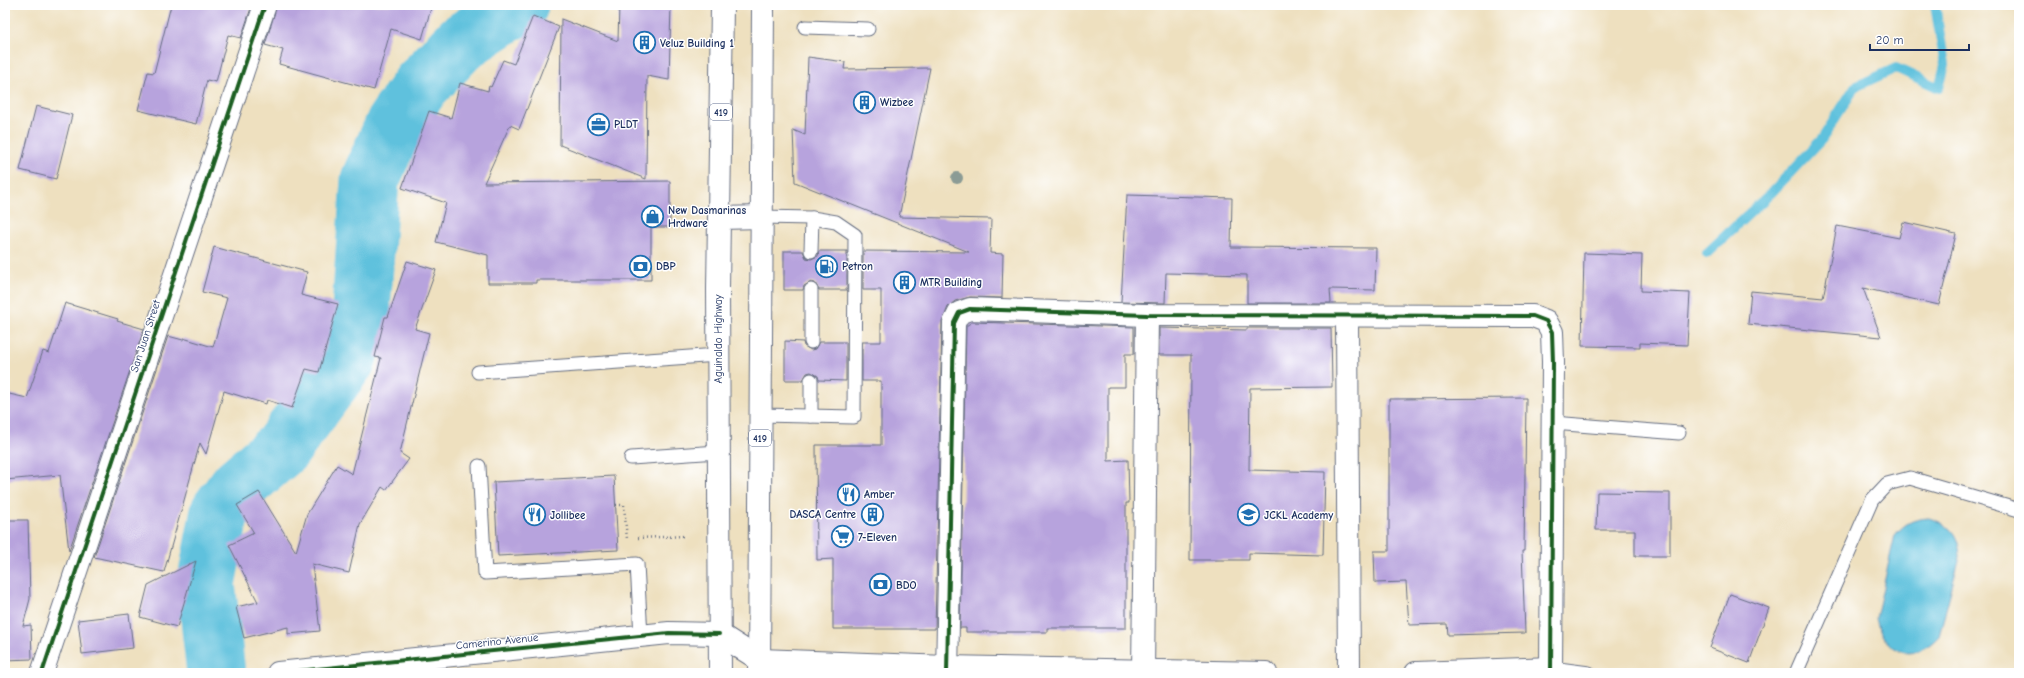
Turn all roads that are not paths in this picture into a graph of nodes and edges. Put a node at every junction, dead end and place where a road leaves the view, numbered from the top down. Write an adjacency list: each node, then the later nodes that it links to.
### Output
1 (265, 5): 31 (main road, San Juan Street)
2 (722, 5): 7 (main road, Aguinaldo Highway / 419)
3 (763, 5): 6 (main road, 419)
4 (804, 27): 5 (lane)
5 (868, 29)
6 (762, 217): 7 (main road); 8 (lane); 17 (main road, 419)
7 (720, 218): 14 (main road, Aguinaldo Highway / 419)
8 (812, 218): 9 (lane); 18 (lane)
9 (811, 251)
10 (811, 290): 13 (lane)
11 (1147, 315): 12 (main road); 28 (main road); 29 (main road)
12 (1347, 317): 19 (main road); 35 (main road)
13 (812, 342)
14 (718, 355): 15 (lane); 21 (main road, Aguinaldo Highway / 419)
15 (478, 372)
16 (811, 380): 18 (lane)
17 (761, 416): 18 (lane); 27 (main road, 419)
18 (811, 416)
19 (1553, 423): 20 (lane); 30 (main road)
20 (1679, 433)
21 (718, 452): 22 (lane); 25 (main road, Aguinaldo Highway / 419)
22 (631, 458)
23 (479, 466): 26 (lane)
24 (2019, 510): 38 (lane)
25 (719, 634): 26 (main road, Camerino Avenue); 27 (main road); 33 (main road, Aguinaldo Highway / 419)
26 (641, 636): 32 (main road, Camerino Avenue)
27 (759, 666): 28 (main road)
28 (947, 670): 29 (main road)
29 (1143, 671): 34 (main road)
30 (1551, 671): 36 (main road); 37 (lane)
31 (42, 673)
32 (278, 673)
33 (720, 673)
34 (1266, 673)
35 (1349, 673)
36 (1416, 673)
37 (1589, 673)
38 (1796, 673)

